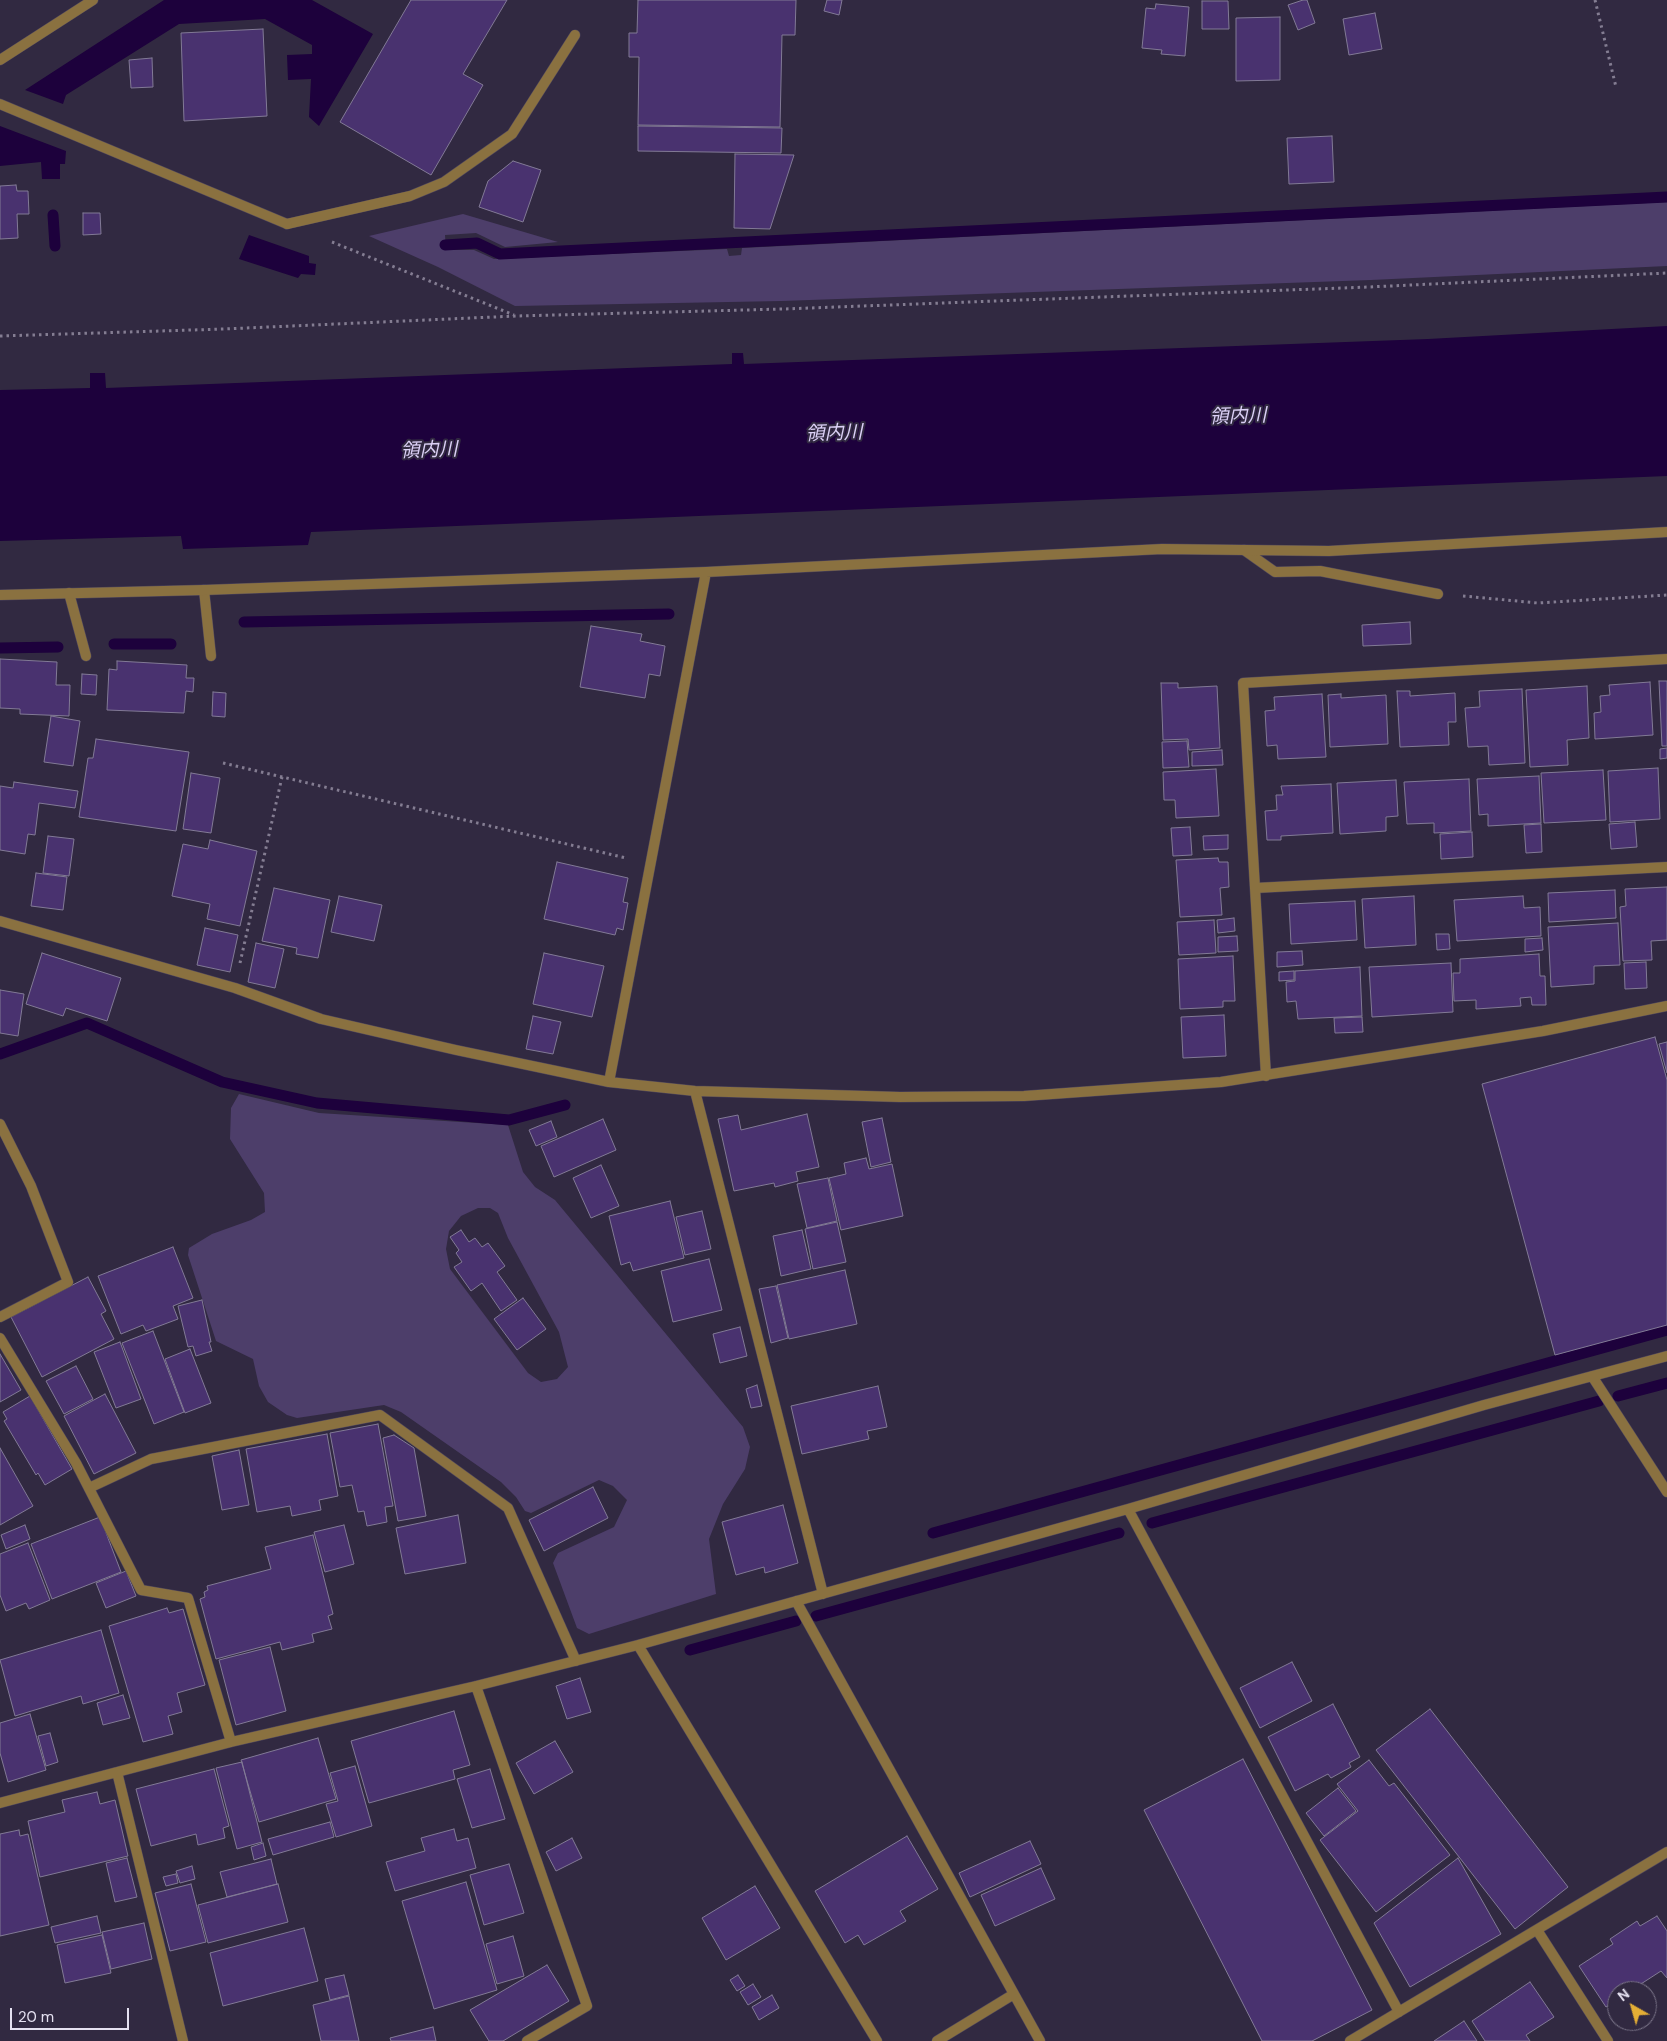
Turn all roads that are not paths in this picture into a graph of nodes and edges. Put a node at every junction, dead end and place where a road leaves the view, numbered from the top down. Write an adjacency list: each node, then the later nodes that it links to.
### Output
1 (93, 0): 3 (street)
2 (575, 34): 4 (street)
3 (0, 60)
4 (0, 104)
5 (1667, 532): 6 (street)
6 (1244, 550): 7 (street); 10 (street)
7 (706, 572): 8 (street); 20 (street)
8 (204, 590): 9 (street); 13 (street)
9 (69, 593): 11 (street); 12 (street)
10 (1438, 594)
11 (0, 596)
12 (86, 656)
13 (211, 656)
14 (1667, 659): 16 (street)
15 (1667, 867): 16 (street)
16 (1255, 888): 19 (street)
17 (0, 921): 20 (street)
18 (1667, 1006): 19 (street)
19 (1266, 1076): 21 (street)
20 (609, 1082): 21 (street)
21 (695, 1091): 30 (street)
22 (0, 1124): 23 (street)
23 (0, 1317)
24 (0, 1338): 27 (street)
25 (1667, 1356): 26 (street)
26 (1592, 1376): 28 (street); 29 (street)
27 (89, 1488): 33 (street); 35 (street)
28 (1667, 1492)
29 (1128, 1509): 30 (street); 41 (street)
30 (823, 1594): 31 (street)
31 (796, 1601): 32 (street); 40 (street)
32 (638, 1645): 33 (street); 44 (street)
33 (576, 1661): 34 (street)
34 (476, 1686): 35 (street); 43 (street)
35 (231, 1742): 36 (street)
36 (116, 1772): 37 (street); 42 (street)
37 (0, 1803)
38 (1667, 1852): 39 (street)
39 (1537, 1930): 41 (street); 48 (street)
40 (1014, 1994): 45 (street); 46 (street)
41 (1399, 2012): 47 (street)
42 (184, 2041)
43 (527, 2041)
44 (876, 2041)
45 (937, 2041)
46 (1040, 2041)
47 (1350, 2041)
48 (1608, 2041)

